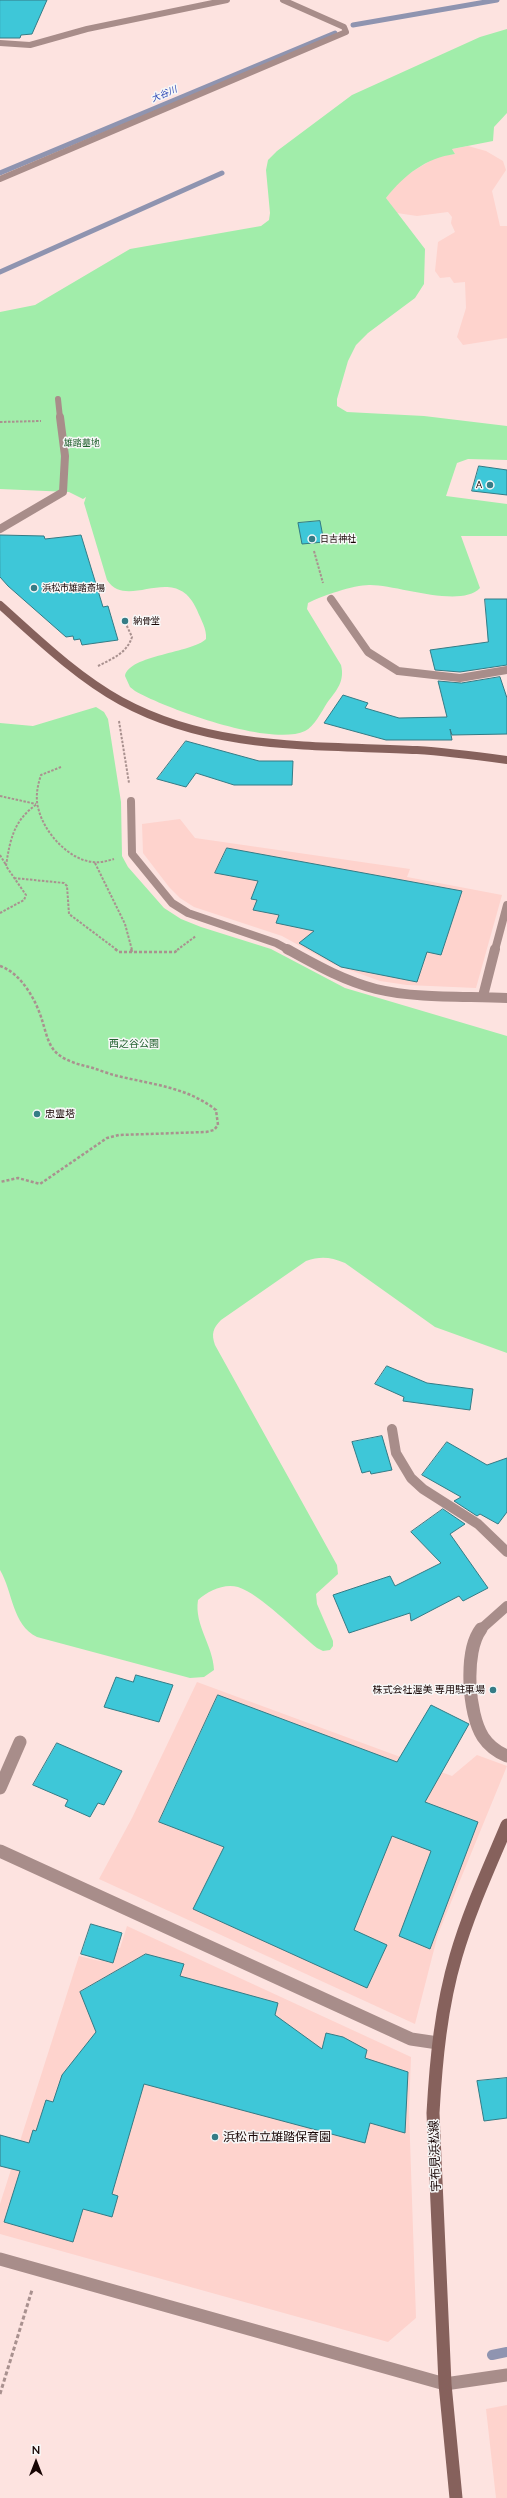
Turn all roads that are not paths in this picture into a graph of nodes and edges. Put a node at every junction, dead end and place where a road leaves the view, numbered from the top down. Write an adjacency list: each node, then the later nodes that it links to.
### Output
1 (227, 0): 3 (street)
2 (283, 0): 4 (street)
3 (0, 43)
4 (0, 179)
5 (58, 399): 6 (street)
6 (0, 529)
7 (331, 599): 9 (street)
8 (0, 605): 10 (street)
9 (507, 671)
10 (507, 760)
11 (131, 801): 13 (street)
12 (507, 905): 13 (street)
13 (483, 996): 14 (street)
14 (507, 998)
15 (392, 1429): 16 (street)
16 (507, 1552)
17 (507, 1606): 19 (street)
18 (20, 1742): 20 (street)
19 (507, 1756)
20 (0, 1788)
21 (507, 1825): 23 (street, 宇布見浜松線)
22 (0, 1851): 23 (street)
23 (438, 2043): 26 (street, 宇布見浜松線)
24 (0, 2259): 26 (street)
25 (507, 2375): 26 (street)
26 (445, 2384): 27 (street, 宇布見浜松線)
27 (456, 2498)

